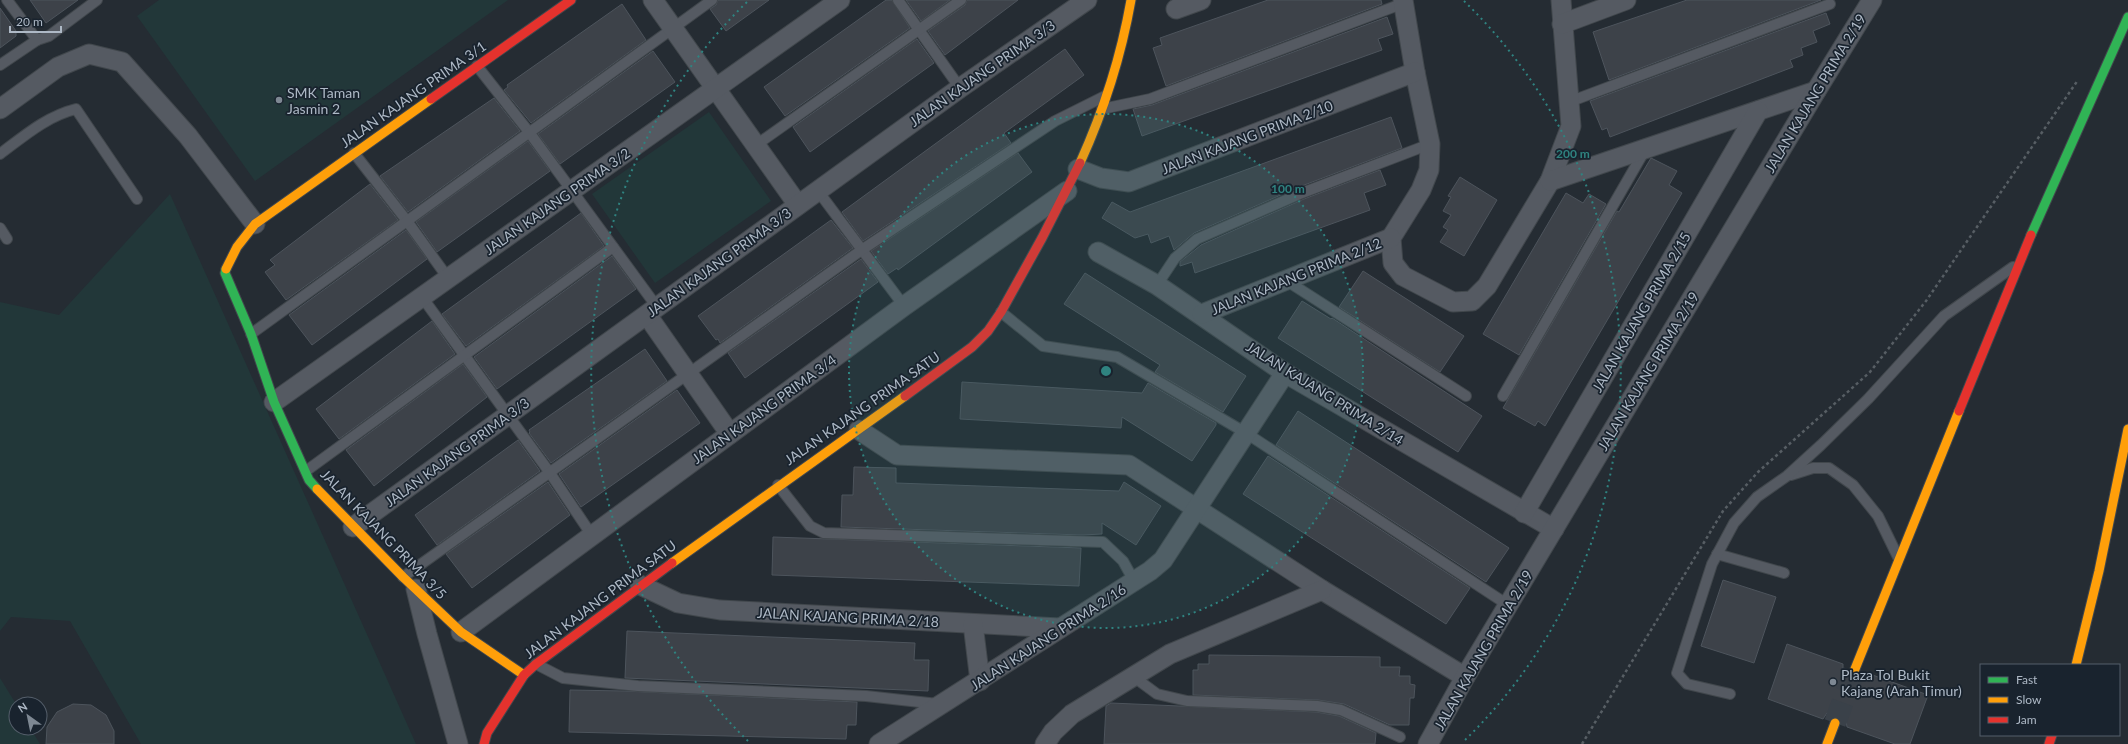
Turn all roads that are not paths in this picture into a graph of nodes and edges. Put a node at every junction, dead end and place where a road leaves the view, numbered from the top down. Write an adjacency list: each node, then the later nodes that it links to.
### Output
1 (6, 0): 22 (lane)
2 (97, 0): 22 (lane)
3 (571, 0): 24 (main road, JALAN KAJANG PRIMA 3/1)
4 (653, 0): 20 (street)
5 (712, 0): 20 (lane)
6 (840, 0): 27 (street, JALAN KAJANG PRIMA 3/2)
7 (898, 0): 21 (lane)
8 (961, 0): 21 (lane)
9 (1087, 0): 26 (street, JALAN KAJANG PRIMA 3/3)
10 (1131, 0): 29 (main road, JALAN KAJANG PRIMA SATU)
11 (1201, 0): 17 (street)
12 (1561, 0): 19 (street)
13 (1626, 0): 19 (street)
14 (1872, 0): 28 (street, JALAN KAJANG PRIMA 2/19)
15 (1403, 2): 25 (street); 32 (lane)
16 (1830, 4): 30 (lane)
17 (1176, 9)
18 (2128, 17): 56 (main road)
19 (1562, 24): 30 (street)
20 (673, 28): 27 (street); 34 (lane)
21 (919, 29): 26 (lane); 36 (lane)
22 (37, 40): 23 (lane)
23 (0, 65)
24 (477, 66): 34 (lane); 39 (main road, JALAN KAJANG PRIMA 3/1)
25 (1415, 72): 35 (street); 40 (street, JALAN KAJANG PRIMA 2/10)
26 (960, 88): 44 (street, JALAN KAJANG PRIMA 3/3)
27 (716, 89): 36 (street); 43 (street, JALAN KAJANG PRIMA 3/2)
28 (1816, 91): 33 (street); 84 (street, JALAN KAJANG PRIMA 2/19)
29 (1107, 96): 32 (main road, JALAN KAJANG PRIMA SATU); 54 (lane)
30 (1569, 102): 41 (street)
31 (0, 109): 49 (street)
32 (1102, 109): 40 (main road, JALAN KAJANG PRIMA SATU)
33 (1758, 111): 37 (street); 82 (street, JALAN KAJANG PRIMA 2/15)
34 (529, 132): 43 (lane); 48 (lane)
35 (1430, 144): 51 (street); 59 (lane)
36 (756, 146): 46 (street)
37 (1646, 149): 41 (street); 70 (lane)
38 (0, 154): 45 (lane)
39 (354, 154): 47 (main road, JALAN KAJANG PRIMA 3/1); 48 (lane)
40 (1078, 169): 42 (main road, JALAN KAJANG PRIMA SATU)
41 (1550, 182): 51 (street)
42 (1068, 190): 61 (street, JALAN KAJANG PRIMA 3/4); 63 (main road, JALAN KAJANG PRIMA SATU)
43 (571, 191): 53 (lane); 57 (street, JALAN KAJANG PRIMA 3/2)
44 (818, 191): 46 (street, JALAN KAJANG PRIMA 3/3); 54 (lane)
45 (137, 199)
46 (798, 205): 62 (street, JALAN KAJANG PRIMA 3/3)
47 (271, 212): 49 (main road, JALAN KAJANG PRIMA 3/5)
48 (407, 221): 57 (lane); 65 (lane)
49 (255, 224): 65 (main road, JALAN KAJANG PRIMA 3/5)
50 (0, 228): 52 (lane)
51 (1391, 238): 58 (street, JALAN KAJANG PRIMA 2/12)
52 (7, 239)
53 (613, 247): 62 (lane); 66 (lane)
54 (863, 249): 61 (lane); 68 (lane)
55 (1098, 252): 59 (street, JALAN KAJANG PRIMA 2/14)
56 (2019, 263): 79 (lane); 87 (main road)
57 (448, 278): 60 (street, JALAN KAJANG PRIMA 3/2)
58 (1287, 281): 64 (street, JALAN KAJANG PRIMA 2/12); 69 (lane)
59 (1157, 284): 64 (street, JALAN KAJANG PRIMA 2/14)
60 (422, 297): 66 (lane); 71 (street, JALAN KAJANG PRIMA 3/2)
61 (904, 306): 76 (street, JALAN KAJANG PRIMA 3/4)
62 (652, 311): 68 (street); 72 (street, JALAN KAJANG PRIMA 3/3)
63 (1001, 312): 73 (main road, JALAN KAJANG PRIMA SATU); 75 (lane)
64 (1202, 314): 67 (street, JALAN KAJANG PRIMA 2/14)
65 (251, 334): 71 (main road, JALAN KAJANG PRIMA 3/5)
66 (465, 355): 72 (lane); 77 (lane)
67 (1285, 373): 75 (street, JALAN KAJANG PRIMA 2/16); 82 (street, JALAN KAJANG PRIMA 2/14)
68 (689, 374): 76 (street); 78 (lane)
69 (1466, 396)
70 (1503, 396)
71 (274, 402): 77 (main road, JALAN KAJANG PRIMA 3/5)
72 (508, 415): 78 (lane); 83 (street, JALAN KAJANG PRIMA 3/3)
73 (858, 430): 80 (main road, JALAN KAJANG PRIMA SATU); 81 (street)
74 (2128, 430): 98 (main road)
75 (1246, 433): 81 (street, JALAN KAJANG PRIMA 2/16); 93 (lane)
76 (730, 434): 85 (street, JALAN KAJANG PRIMA 3/4)
77 (306, 471): 83 (main road, JALAN KAJANG PRIMA 3/5)
78 (550, 473): 85 (lane); 90 (lane)
79 (1787, 476): 86 (lane); 87 (lane)
80 (778, 485): 89 (lane); 91 (main road, JALAN KAJANG PRIMA SATU)
81 (1196, 508): 89 (street, JALAN KAJANG PRIMA 2/16); 92 (street)
82 (1524, 513): 84 (street, JALAN KAJANG PRIMA 2/14)
83 (353, 527): 90 (main road, JALAN KAJANG PRIMA 3/5)
84 (1554, 529): 93 (street, JALAN KAJANG PRIMA 2/19)
85 (593, 537): 96 (street, JALAN KAJANG PRIMA 3/4)
86 (1717, 554): 88 (lane); 104 (lane)
87 (1899, 558): 99 (main road)
88 (1784, 573)
89 (1134, 581): 95 (street, JALAN KAJANG PRIMA 2/16)
90 (410, 583): 96 (main road, JALAN KAJANG PRIMA 3/5); 108 (street)
91 (640, 585): 94 (street, JALAN KAJANG PRIMA 2/18); 97 (main road, JALAN KAJANG PRIMA SATU)
92 (1322, 590): 101 (street); 102 (street)
93 (1508, 605): 102 (street, JALAN KAJANG PRIMA 2/19)
94 (973, 624): 95 (street, JALAN KAJANG PRIMA 2/18); 103 (street)
95 (1060, 628): 103 (street, JALAN KAJANG PRIMA 2/16)
96 (462, 632): 100 (main road, JALAN KAJANG PRIMA 3/5)
97 (536, 664): 100 (main road, JALAN KAJANG PRIMA SATU); 105 (lane)
98 (2076, 664)
99 (1855, 669)
100 (524, 675): 109 (main road, JALAN KAJANG PRIMA SATU)
101 (1134, 677): 107 (lane); 111 (street)
102 (1465, 677): 112 (street, JALAN KAJANG PRIMA 2/19)
103 (980, 681): 105 (street, JALAN KAJANG PRIMA 2/16)
104 (1730, 694)
105 (944, 704): 110 (street, JALAN KAJANG PRIMA 2/16)
106 (1835, 723): 113 (main road)
107 (1400, 737)
108 (458, 744)
109 (484, 744)
110 (880, 744)
111 (1045, 744)
112 (1428, 744)
113 (1827, 744)

